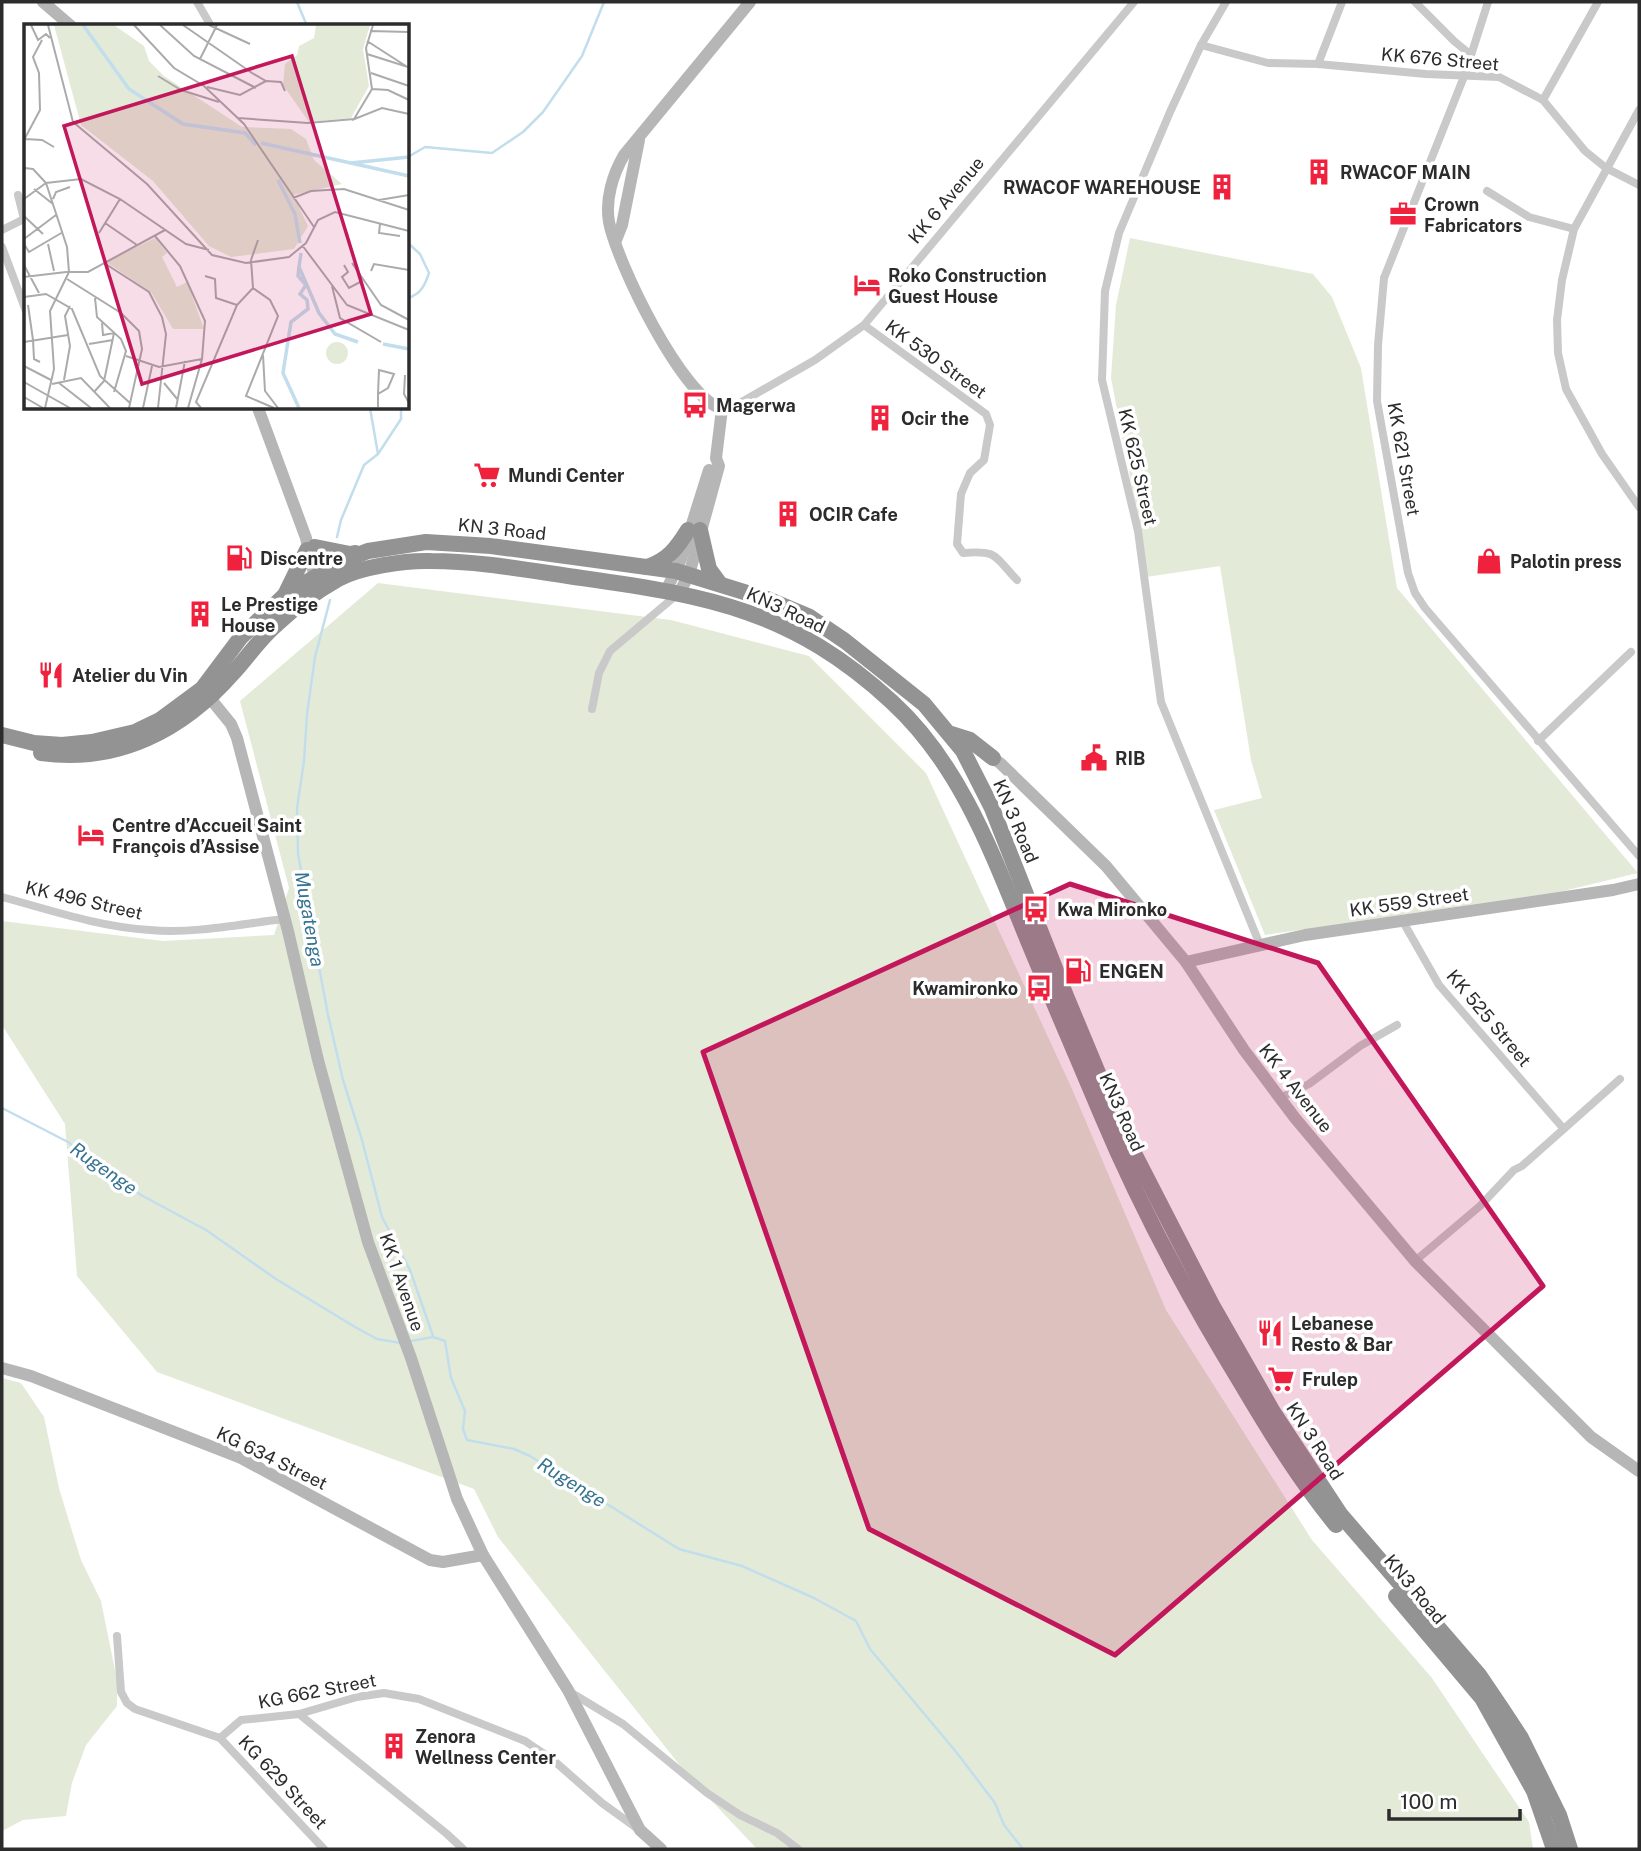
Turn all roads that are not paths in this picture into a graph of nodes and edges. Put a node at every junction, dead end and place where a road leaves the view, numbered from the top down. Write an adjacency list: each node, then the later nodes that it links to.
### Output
1 (43, 2): 10 (main road)
2 (197, 2): 11 (street)
3 (750, 2): 18 (main road)
4 (1134, 2): 30 (street, KK 6 Avenue)
5 (1226, 2): 12 (street, KK 625 Street)
6 (1342, 2): 14 (street)
7 (1415, 2): 13 (street)
8 (1488, 2): 13 (street, KK 621 Street)
9 (1598, 2): 16 (street)
10 (69, 24)
11 (210, 24)
12 (1201, 45): 14 (street, KK 676 Street); 62 (street, KK 625 Street)
13 (1471, 55): 15 (street, KK 621 Street)
14 (1318, 64): 15 (street, KK 676 Street)
15 (1465, 74): 16 (street, KK 676 Street); 52 (street, KK 621 Street)
16 (1543, 100): 19 (street, KK 676 Street)
17 (1639, 110): 19 (street)
18 (641, 133): 27 (main road); 27 (main road)
19 (1606, 168): 20 (street, KK 676 Street); 25 (street)
20 (1639, 185)
21 (1488, 191): 25 (street)
22 (18, 195): 23 (street)
23 (24, 215)
24 (24, 219): 26 (street)
25 (1574, 229): 33 (street)
26 (2, 230)
27 (616, 240): 31 (main road)
28 (2, 247): 29 (street)
29 (24, 305)
30 (864, 325): 31 (street, KK 6 Avenue); 41 (street, KK 530 Street)
31 (722, 409): 34 (main road)
32 (259, 410): 35 (main road)
33 (1639, 507)
34 (694, 530): 37 (highway); 39 (main road); 42 (highway)
35 (309, 545): 36 (highway); 40 (main road); 44 (highway)
36 (368, 551): 37 (highway, KN 3 Road); 40 (highway, KN 3 Road)
37 (643, 568): 39 (highway, KN 3 Road)
38 (534, 571): 40 (highway, KN 3 Road); 43 (highway, KN3 Road)
39 (682, 573): 42 (highway, KN 3 Road); 43 (main road)
40 (325, 579): 44 (highway, KN 3 Road); 47 (highway, KN 3 Road)
41 (1017, 580)
42 (720, 584): 50 (highway, KN 3 Road)
43 (672, 592): 45 (street); 45 (street); 51 (highway, KN3 Road)
44 (285, 595): 47 (highway, KN 3 Road)
45 (652, 614): 48 (street)
46 (1631, 652): 52 (street)
47 (206, 693): 49 (highway, KN 3 Road); 53 (highway, KN 3 Road); 60 (main road, KK 1 Avenue)
48 (592, 709)
49 (2, 734)
50 (951, 734): 54 (highway, KN 3 Road); 55 (highway)
51 (926, 740): 54 (main road); 70 (highway, KN3 Road)
52 (1538, 741): 57 (street, KK 621 Street)
53 (2, 745)
54 (963, 751): 55 (main road); 56 (highway, KN 3 Road)
55 (989, 756): 56 (highway); 63 (main road, KK 4 Avenue)
56 (974, 771): 70 (highway, KN 3 Road)
57 (1639, 856)
58 (1639, 884): 61 (main road, KK 559 Street)
59 (2, 897): 60 (street, KK 496 Street)
60 (284, 919): 72 (main road, KK 1 Avenue)
61 (1402, 920): 62 (main road, KK 559 Street); 67 (street, KK 525 Street)
62 (1260, 944): 63 (main road, KK 559 Street)
63 (1186, 962): 66 (main road, KK 4 Avenue)
64 (1397, 1025): 66 (street)
65 (1620, 1079): 67 (street)
66 (1280, 1098): 68 (main road, KK 4 Avenue)
67 (1563, 1128): 68 (street)
68 (1415, 1261): 71 (main road, KK 4 Avenue)
69 (2, 1368): 72 (main road, KG 634 Street)
70 (1268, 1416): 82 (highway, KN3 Road); 83 (highway, KN 3 Road)
71 (1639, 1471)
72 (483, 1555): 74 (main road, KK 1 Avenue)
73 (117, 1636): 76 (street, KG 629 Street)
74 (568, 1690): 77 (main road, KK 1 Avenue); 81 (street)
75 (299, 1714): 76 (street, KG 662 Street); 77 (street, KG 662 Street); 79 (street)
76 (220, 1738): 78 (street, KG 629 Street)
77 (640, 1830): 80 (main road, KK 1 Avenue)
78 (324, 1849)
79 (463, 1849)
80 (661, 1849)
81 (798, 1849)
82 (1554, 1849)
83 (1570, 1849)

